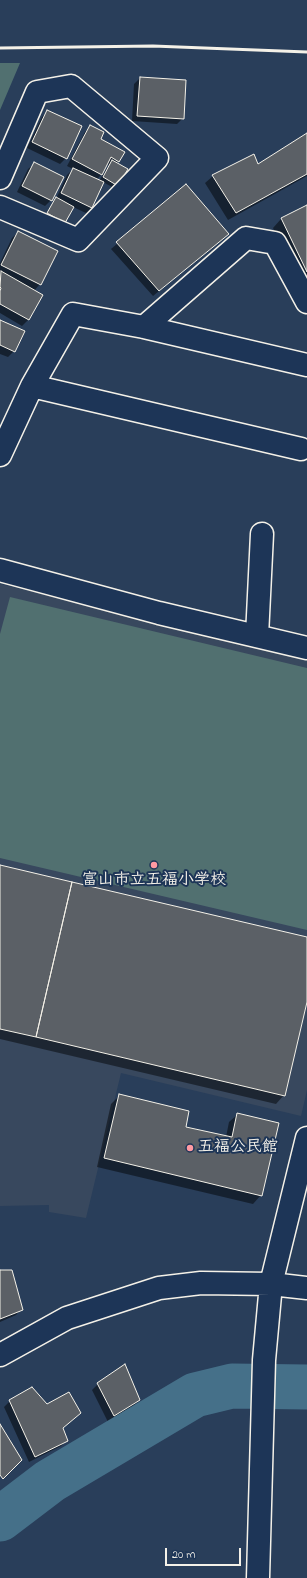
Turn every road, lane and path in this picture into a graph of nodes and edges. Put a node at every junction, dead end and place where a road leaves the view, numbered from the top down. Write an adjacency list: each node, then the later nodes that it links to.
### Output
1 (0, 178): 2 (street)
2 (0, 208)
3 (307, 302): 4 (street)
4 (144, 327): 5 (street); 6 (street)
5 (307, 365)
6 (32, 386): 7 (street); 8 (street)
7 (301, 449)
8 (0, 455)
9 (262, 534): 11 (street)
10 (0, 570): 11 (street)
11 (256, 636): 12 (street)
12 (307, 648)
13 (307, 1138): 14 (street)
14 (304, 1163): 15 (street)
15 (271, 1284): 16 (street); 17 (street); 18 (street)
16 (307, 1288)
17 (0, 1355)
18 (258, 1578)

